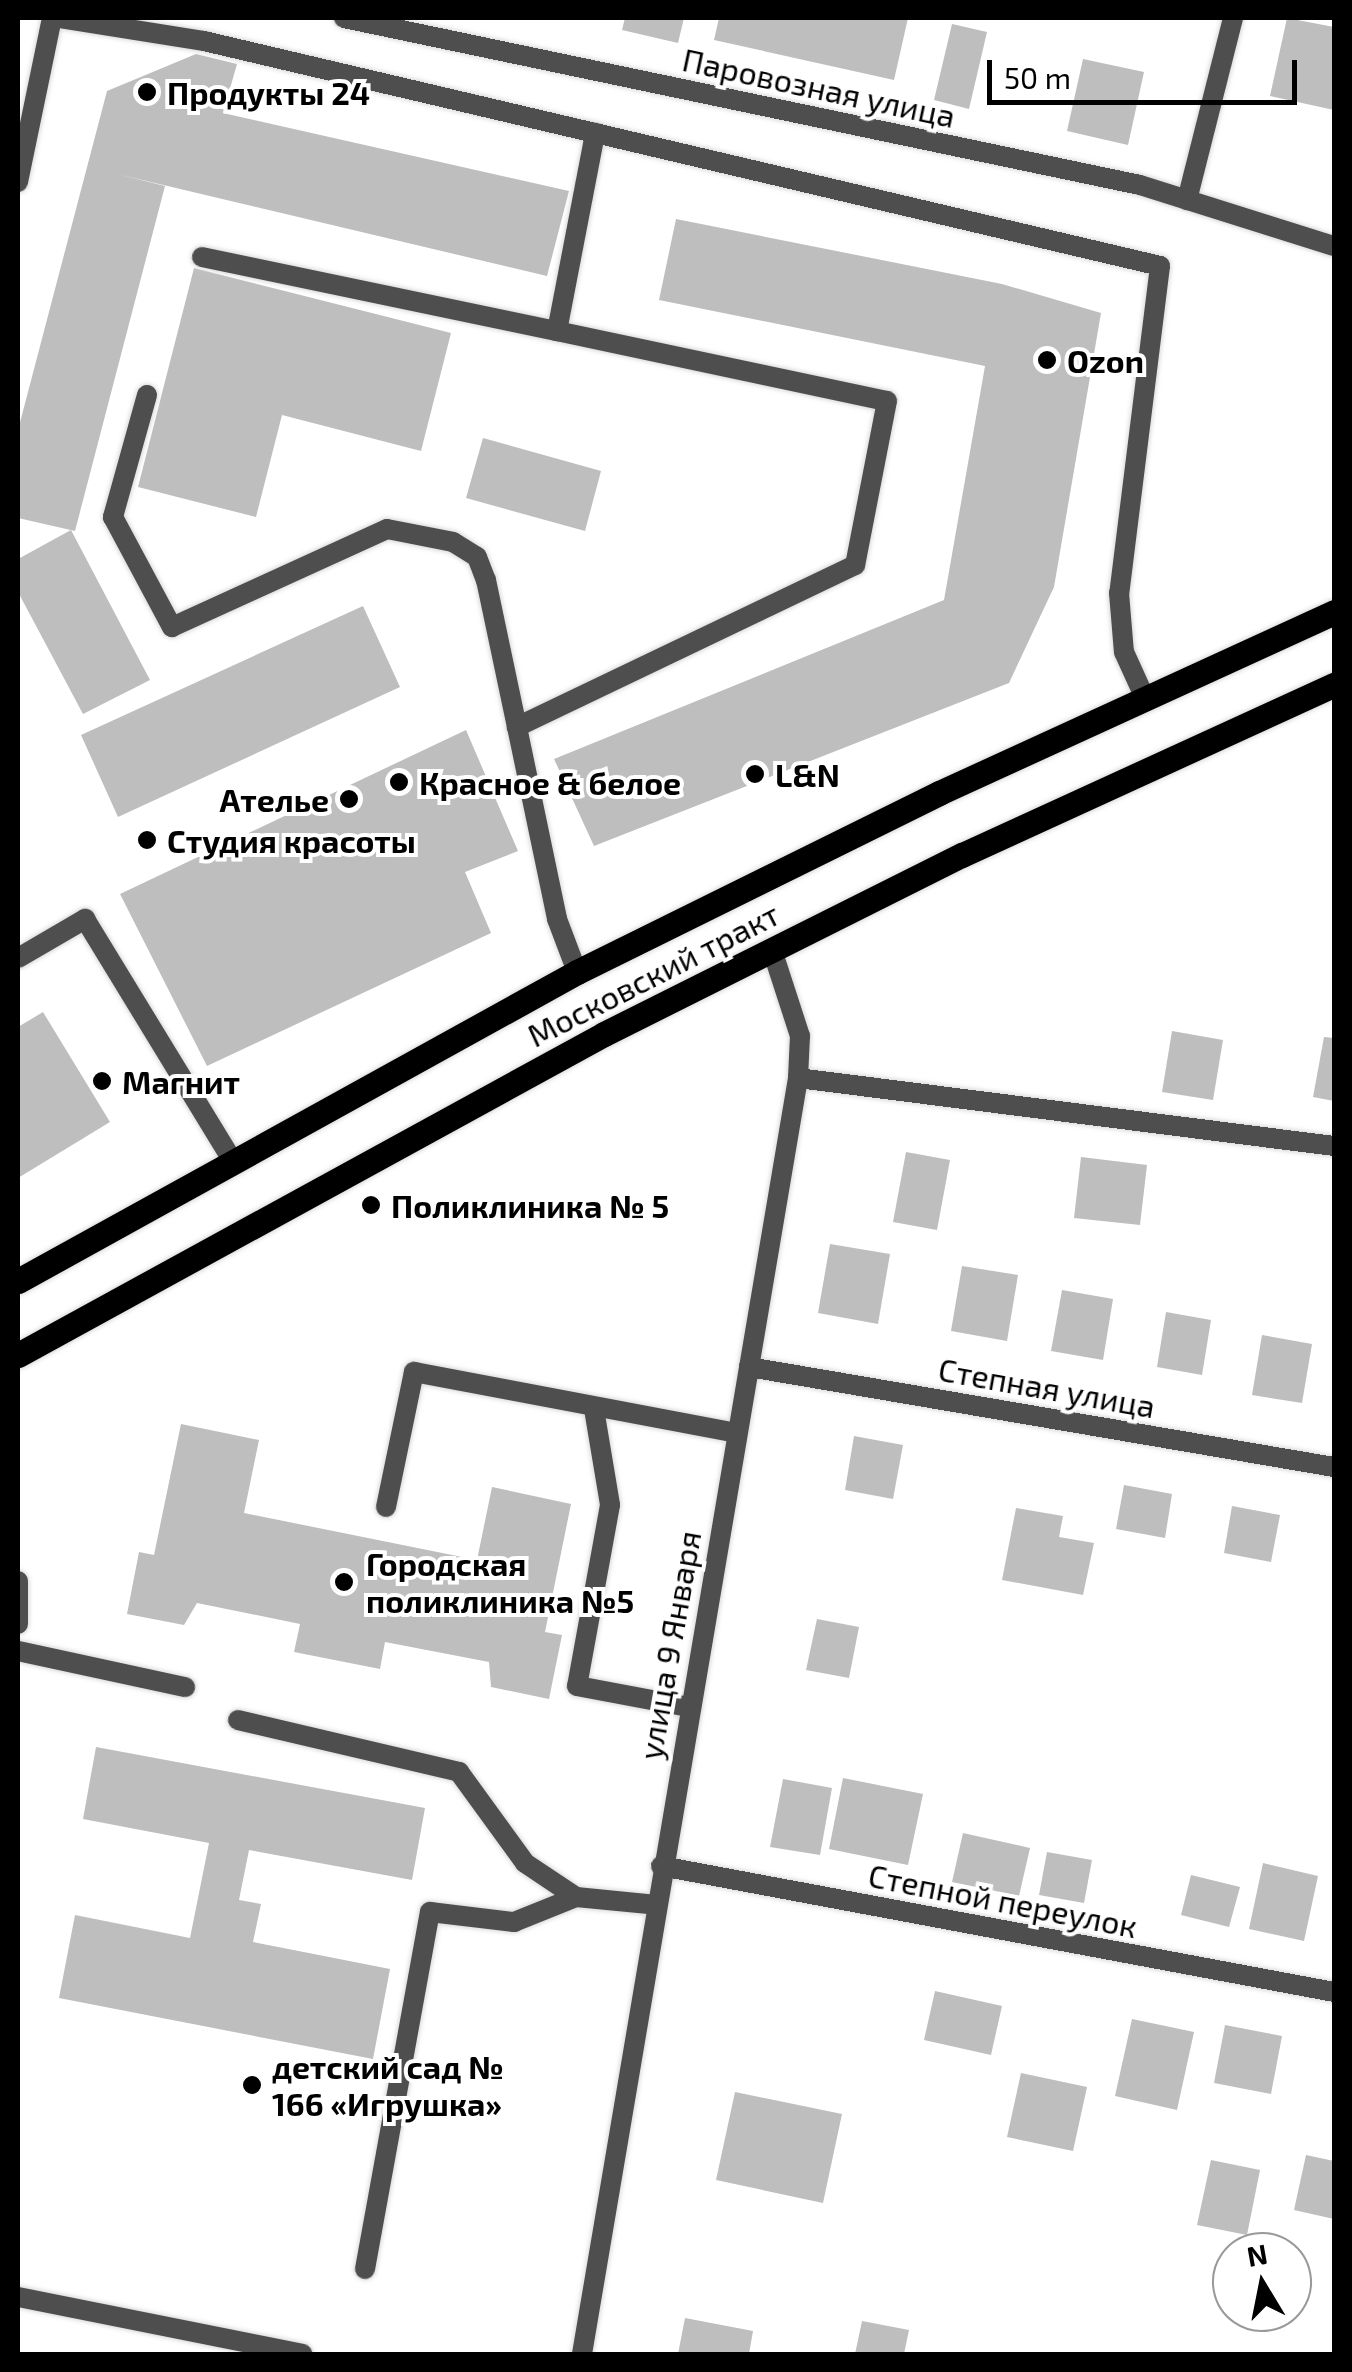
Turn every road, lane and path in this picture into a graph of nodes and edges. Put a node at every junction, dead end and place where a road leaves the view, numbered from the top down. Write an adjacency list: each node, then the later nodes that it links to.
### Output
1 (56, 18): 4 (street); 5 (street)
2 (344, 18): 6 (street, Паровозная улица)
3 (1233, 18): 6 (street)
4 (596, 133): 9 (street); 13 (street)
5 (18, 182)
6 (1187, 200): 7 (street, Паровозная улица)
7 (1334, 246)
8 (202, 257): 9 (street)
9 (557, 331): 14 (street)
10 (147, 395): 14 (street)
11 (1334, 612): 13 (main road, Московский тракт)
12 (1334, 685): 15 (main road, Московский тракт)
13 (1144, 696): 17 (main road, Московский тракт)
14 (517, 727): 17 (street)
15 (772, 950): 18 (street, улица 9 Января); 22 (main road, Московский тракт)
16 (18, 958): 20 (street)
17 (578, 972): 20 (main road, Московский тракт)
18 (798, 1078): 19 (street); 23 (street, улица 9 Января)
19 (1334, 1146)
20 (232, 1160): 21 (main road, Московский тракт)
21 (18, 1281)
22 (18, 1355)
23 (749, 1367): 25 (street, улица 9 Января); 26 (street, Степная улица)
24 (594, 1409): 25 (street); 27 (street); 32 (street)
25 (736, 1433): 32 (street, улица 9 Января)
26 (1334, 1467)
27 (386, 1507)
28 (18, 1581): 29 (street)
29 (18, 1624)
30 (18, 1650): 31 (street)
31 (185, 1687)
32 (689, 1707): 34 (street, улица 9 Января)
33 (238, 1720): 35 (street)
34 (661, 1866): 36 (street, улица 9 Января); 37 (street, Степной переулок)
35 (576, 1897): 36 (street); 38 (street)
36 (658, 1905): 41 (street, улица 9 Января)
37 (1334, 1992)
38 (365, 2268)
39 (18, 2297): 40 (street)
40 (302, 2354)
41 (582, 2354)

